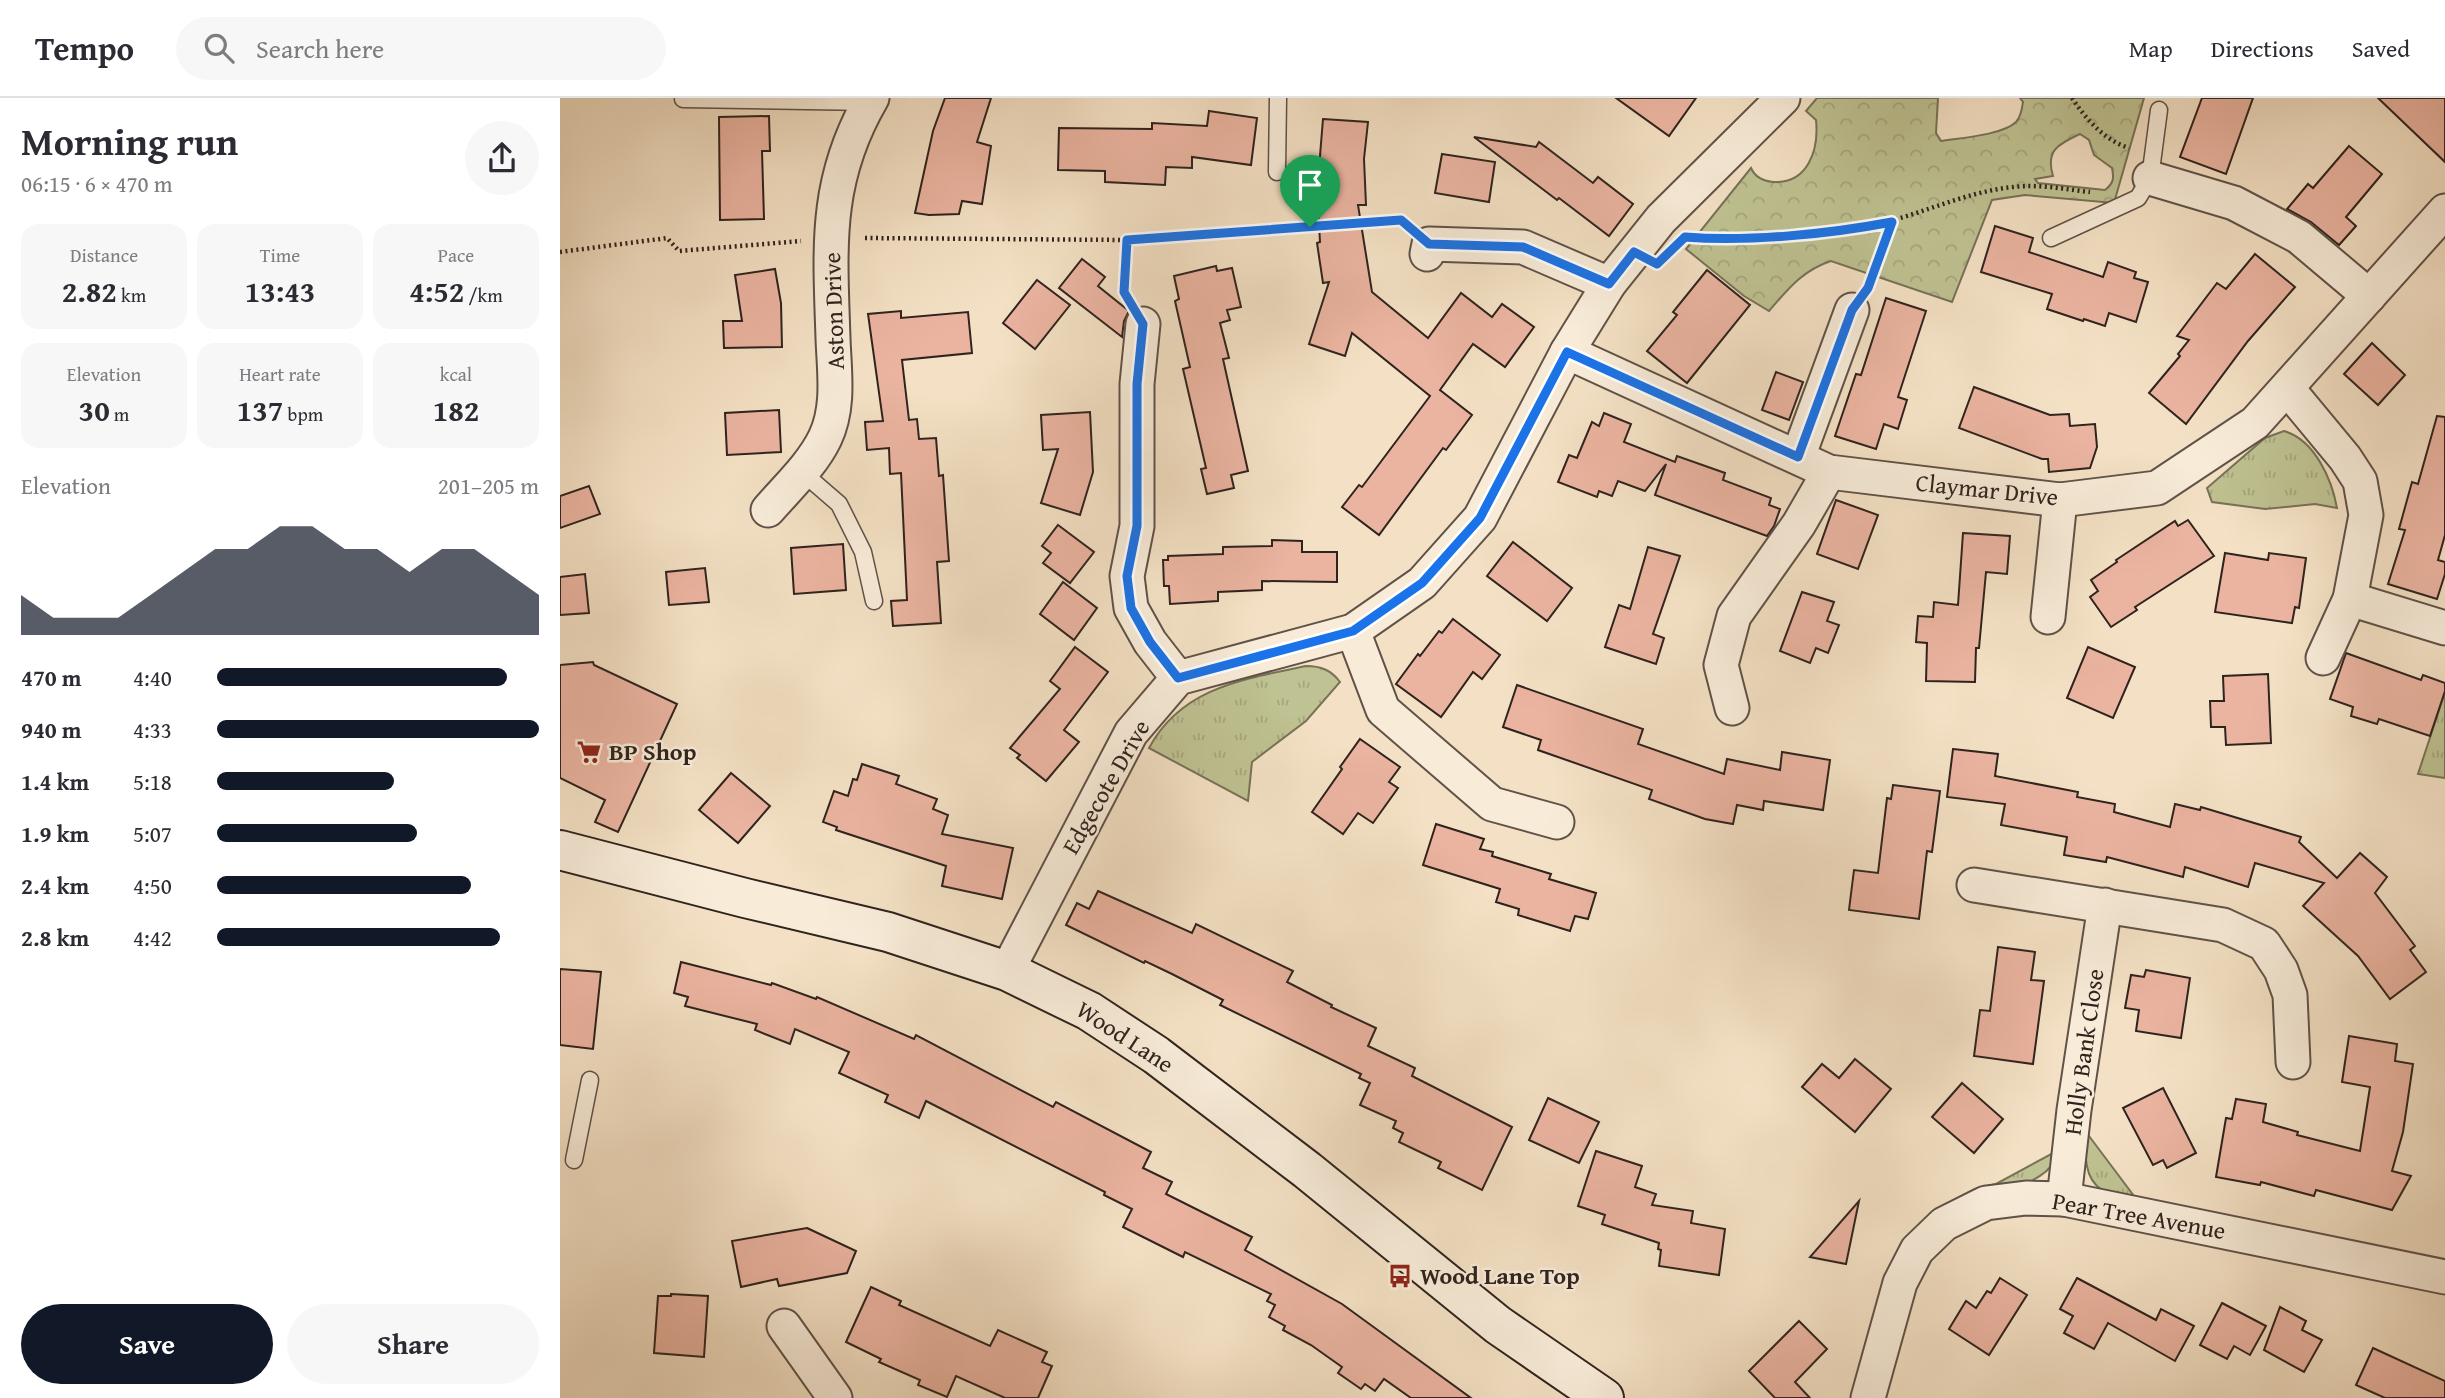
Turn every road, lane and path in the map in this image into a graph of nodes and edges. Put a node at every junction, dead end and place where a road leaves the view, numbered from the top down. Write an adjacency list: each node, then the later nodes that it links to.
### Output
1 (1278, 98): 7 (lane)
2 (1783, 98): 17 (street)
3 (2072, 98): 8 (path)
4 (683, 99): 5 (lane)
5 (870, 100): 12 (street, Aston Drive)
6 (2159, 110): 8 (lane)
7 (1277, 172)
8 (2147, 177): 10 (path); 13 (lane); 18 (street)
9 (2445, 211): 18 (street, Claymar Drive)
10 (1892, 222): 11 (path); 19 (path)
11 (1685, 237)
12 (831, 238): 14 (path); 16 (path); 24 (street, Aston Drive)
13 (2051, 238)
14 (1127, 240): 15 (path); 20 (path)
15 (1428, 249): 17 (street)
16 (560, 252)
17 (1609, 284): 21 (street)
18 (2369, 296): 22 (street, Claymar Drive)
19 (1852, 310): 23 (street)
20 (1143, 324): 34 (street)
21 (1567, 352): 23 (street, Claymar Drive); 32 (street)
22 (2287, 388): 26 (street, Claymar Drive); 28 (street)
23 (1798, 457): 25 (street, Claymar Drive)
24 (802, 472): 27 (street, Aston Drive); 29 (lane)
25 (1829, 472): 26 (street, Claymar Drive); 35 (street)
26 (2060, 499): 30 (street)
27 (768, 510)
28 (2350, 599): 31 (street); 33 (street)
29 (873, 601)
30 (2048, 617)
31 (2445, 628)
32 (1353, 631): 34 (street); 36 (street)
33 (2323, 659)
34 (1178, 678): 40 (street, Edgecote Drive)
35 (1732, 708)
36 (1558, 822)
37 (560, 850): 40 (street, Wood Lane)
38 (1974, 885): 39 (street)
39 (2105, 905): 41 (street); 44 (street, Holly Bank Close)
40 (1007, 971): 48 (street, Wood Lane)
41 (2293, 1062)
42 (590, 1080): 43 (lane)
43 (572, 1159)
44 (2064, 1199): 45 (street, Pear Tree Avenue); 49 (street, Pear Tree Avenue)
45 (2445, 1277)
46 (784, 1326): 47 (street)
47 (835, 1398)
48 (1604, 1398)
49 (1868, 1398)

